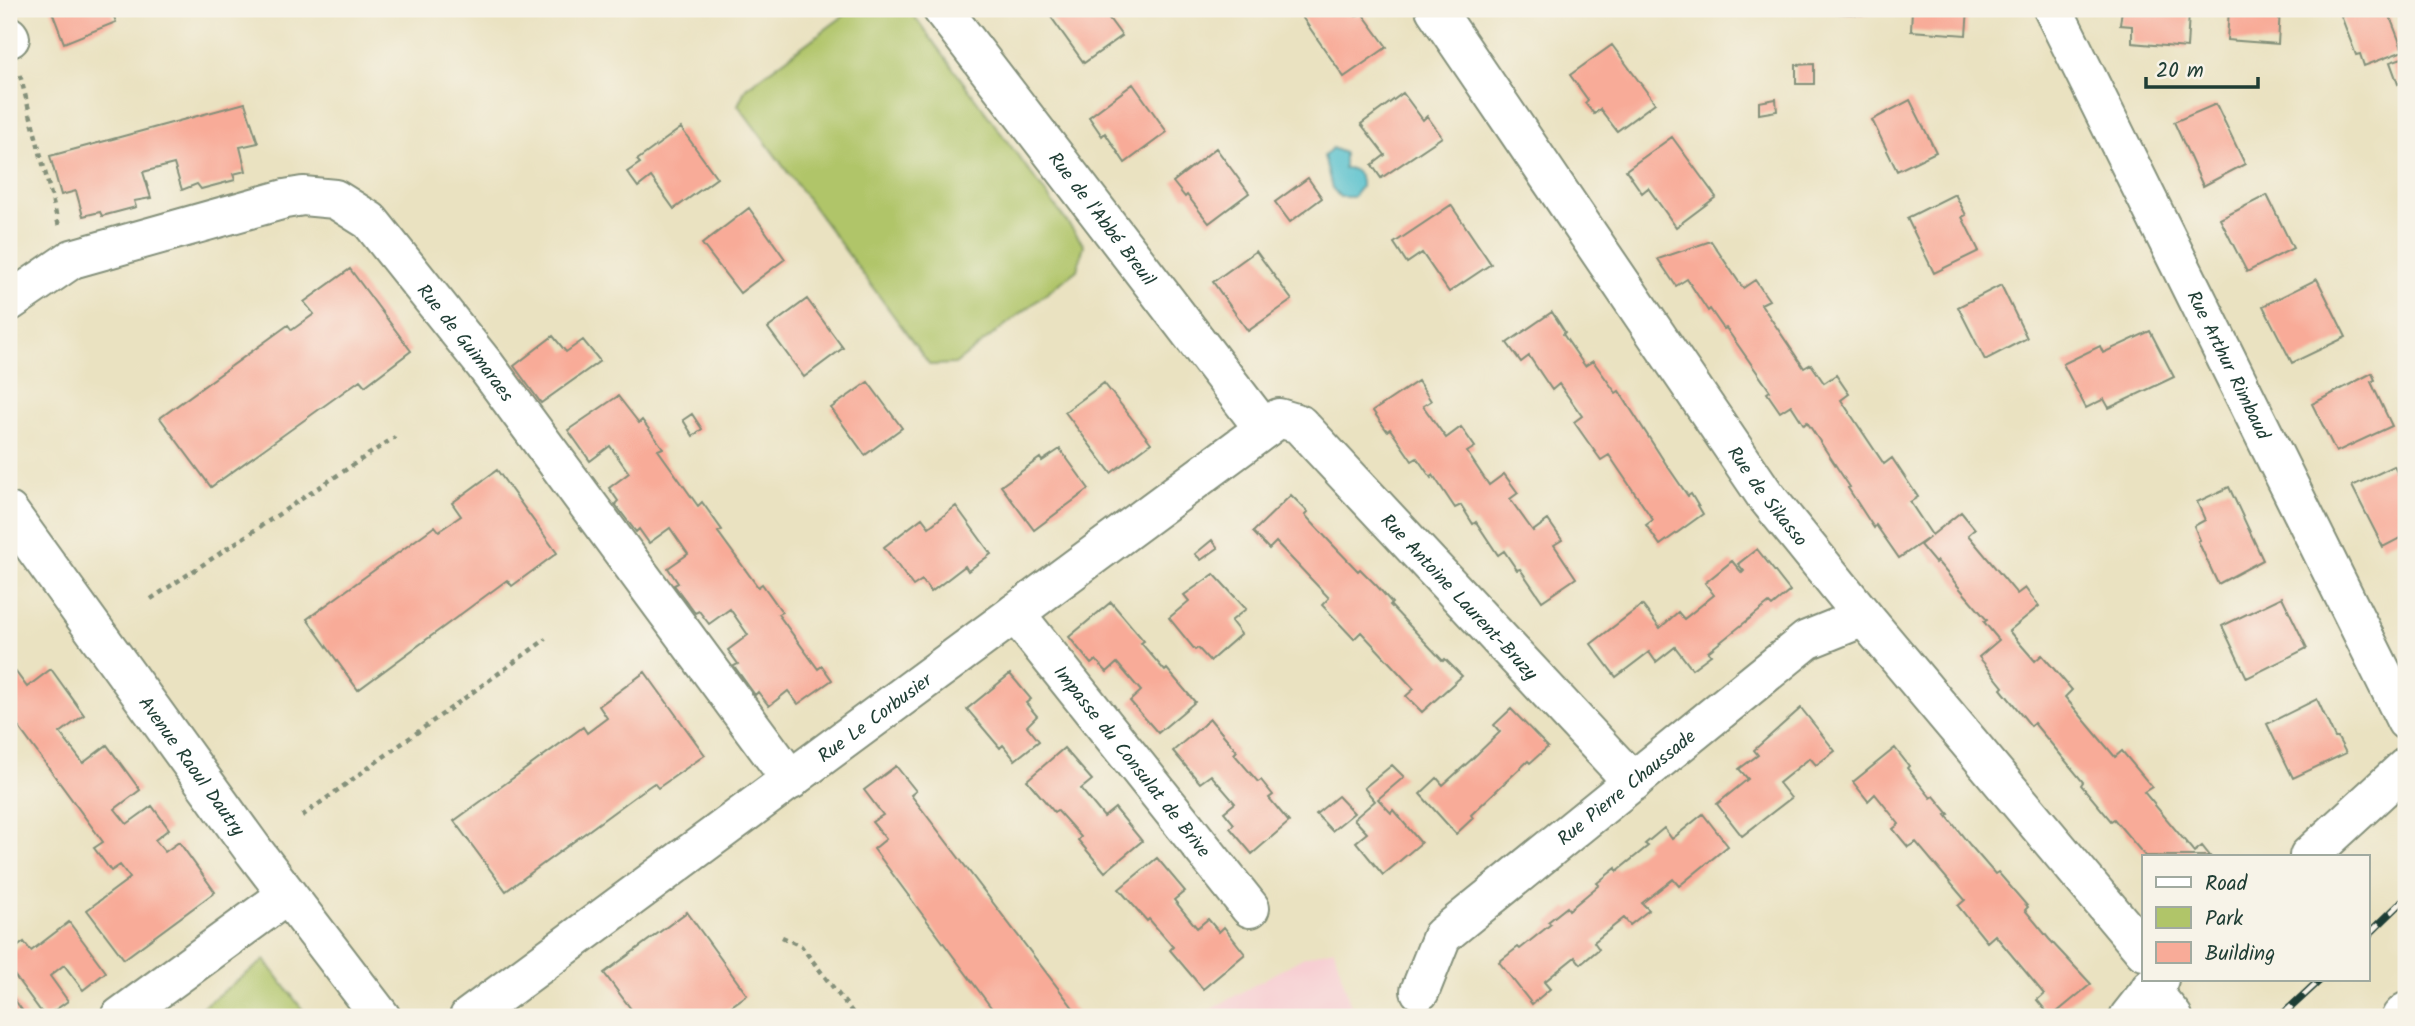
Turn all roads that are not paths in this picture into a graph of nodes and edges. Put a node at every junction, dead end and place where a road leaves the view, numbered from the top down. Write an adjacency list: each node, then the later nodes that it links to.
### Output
1 (942, 9): 5 (street, Rue de l'Abbé Breuil)
2 (1435, 9): 8 (street, Rue de Sikasso)
3 (2053, 9): 9 (street, Rue Arthur Rimbaud)
4 (9, 302): 11 (street, Rue de Guimaraes)
5 (1272, 423): 7 (street, Rue Le Corbusier); 12 (street, Rue Antoine Laurent-Bruzy)
6 (9, 512): 14 (street, Avenue Raoul Dautry)
7 (1015, 613): 11 (street, Rue Le Corbusier); 15 (street, Impasse du Consulat de Brive)
8 (1864, 617): 12 (street, Rue Pierre Chaussade); 16 (street, Rue de Sikasso)
9 (2406, 721)
10 (2406, 767): 13 (street)
11 (790, 779): 21 (street, Rue Le Corbusier)
12 (1633, 782): 17 (street, Rue Pierre Chaussade)
13 (2310, 855)
14 (287, 895): 19 (street); 20 (street, Avenue Raoul Dautry)
15 (1250, 908)
16 (2142, 949)
17 (1420, 991)
18 (2406, 1012): 22 (street)
19 (120, 1017)
20 (381, 1017)
21 (469, 1017)
22 (2401, 1017)

